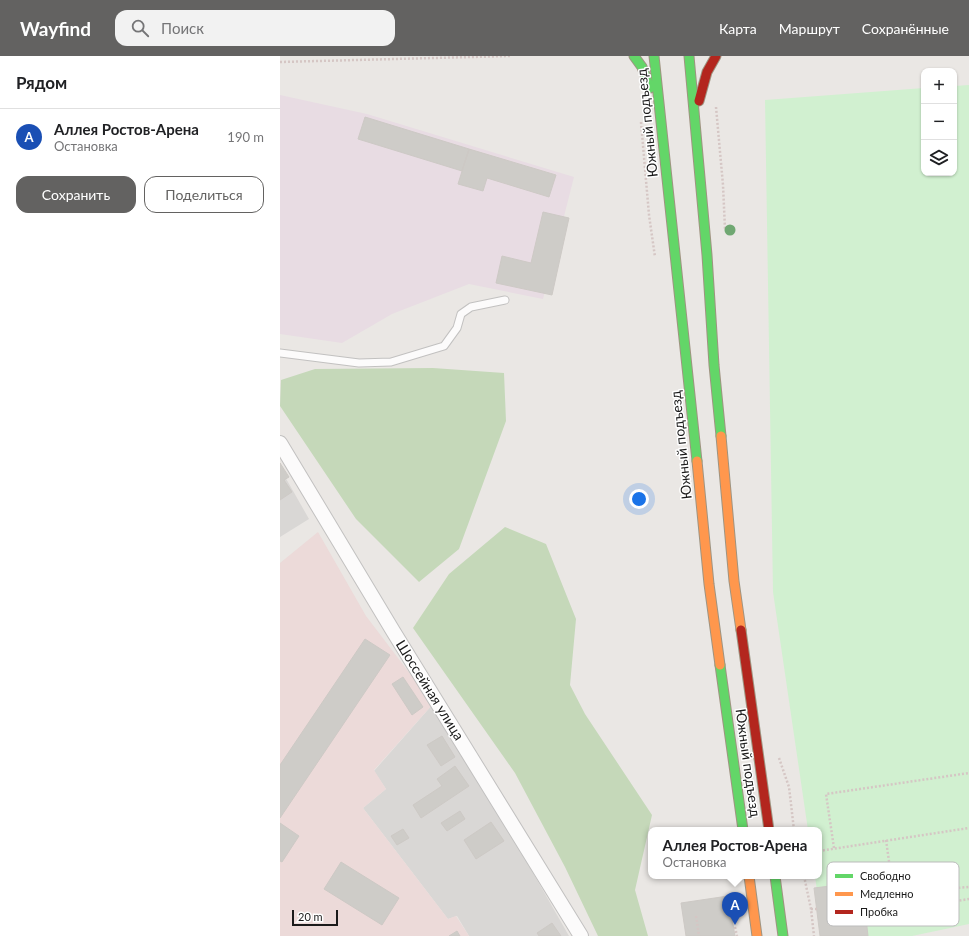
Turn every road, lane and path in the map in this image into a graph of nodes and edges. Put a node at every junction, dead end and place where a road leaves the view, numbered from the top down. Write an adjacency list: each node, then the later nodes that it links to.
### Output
1 (510, 56): 6 (path)
2 (634, 56): 9 (main road)
3 (654, 56): 9 (main road, Южный подъезд)
4 (689, 56): 8 (main road, Южный подъезд)
5 (716, 56): 8 (main road)
6 (280, 62)
7 (716, 101): 10 (path)
8 (695, 118): 17 (main road, Южный подъезд)
9 (661, 120): 16 (main road, Южный подъезд)
10 (724, 231)
11 (505, 300): 12 (lane)
12 (280, 353)
13 (280, 443): 34 (street, Шоссейная улица)
14 (778, 757): 18 (path)
15 (969, 774): 21 (path)
16 (743, 827)
17 (768, 827)
18 (794, 827)
19 (969, 828): 20 (path)
20 (886, 840): 21 (path); 23 (path)
21 (834, 848): 22 (path)
22 (822, 850)
23 (889, 862)
24 (749, 879): 36 (main road)
25 (775, 879): 37 (main road)
26 (805, 879): 31 (path)
27 (969, 887): 28 (path)
28 (959, 888)
29 (969, 898): 30 (path)
30 (959, 900)
31 (812, 909): 32 (path); 38 (path)
32 (817, 909)
33 (696, 916): 35 (path)
34 (581, 936)
35 (698, 936)
36 (757, 936)
37 (783, 936)
38 (814, 936)

